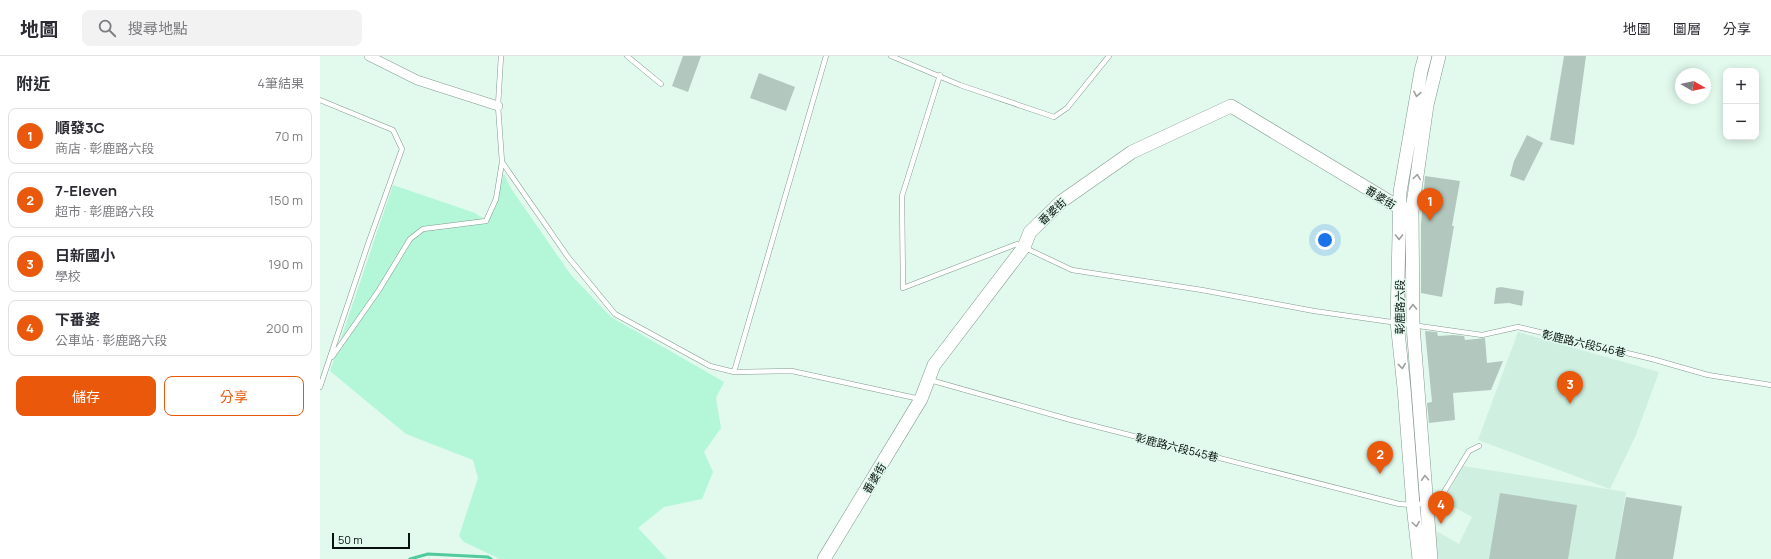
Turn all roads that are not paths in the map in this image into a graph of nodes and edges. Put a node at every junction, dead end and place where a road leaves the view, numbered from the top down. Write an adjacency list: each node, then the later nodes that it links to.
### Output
1 (369, 56): 12 (street)
2 (501, 56): 12 (lane)
3 (627, 56): 10 (lane)
4 (826, 56): 19 (lane)
5 (891, 56): 9 (lane)
6 (1109, 56): 9 (lane)
7 (1425, 56): 14 (main road, 彰鹿路六段, one-way to 14)
8 (1440, 56): 14 (main road, 彰鹿路六段, one-way to 8)
9 (940, 75): 15 (lane)
10 (661, 84)
11 (320, 100): 18 (lane)
12 (498, 106): 13 (lane)
13 (502, 162): 18 (lane); 19 (lane)
14 (1406, 210): 15 (main road, 番婆街); 16 (main road, 彰鹿路六段, one-way to 16); 17 (main road, 彰鹿路六段, one-way to 14)
15 (1024, 247): 16 (lane, 彰鹿路六段546巷); 20 (main road, 番婆街)
16 (1397, 322): 17 (lane, 彰鹿路六段546巷); 26 (main road, 彰鹿路六段, one-way to 26)
17 (1413, 325): 21 (lane, 彰鹿路六段546巷); 25 (main road, 彰鹿路六段, one-way to 17)
18 (329, 362): 22 (lane)
19 (734, 372): 23 (lane)
20 (928, 380): 23 (main road, 番婆街); 26 (lane, 彰鹿路六段545巷)
21 (1771, 385)
22 (320, 387)
23 (921, 399): 27 (main road, 番婆街)
24 (1479, 446): 25 (lane)
25 (1427, 503): 26 (lane, 彰鹿路六段545巷); 29 (main road, 彰鹿路六段)
26 (1413, 505): 28 (main road, 彰鹿路六段, one-way to 28)
27 (824, 559)
28 (1419, 559)
29 (1431, 559)

